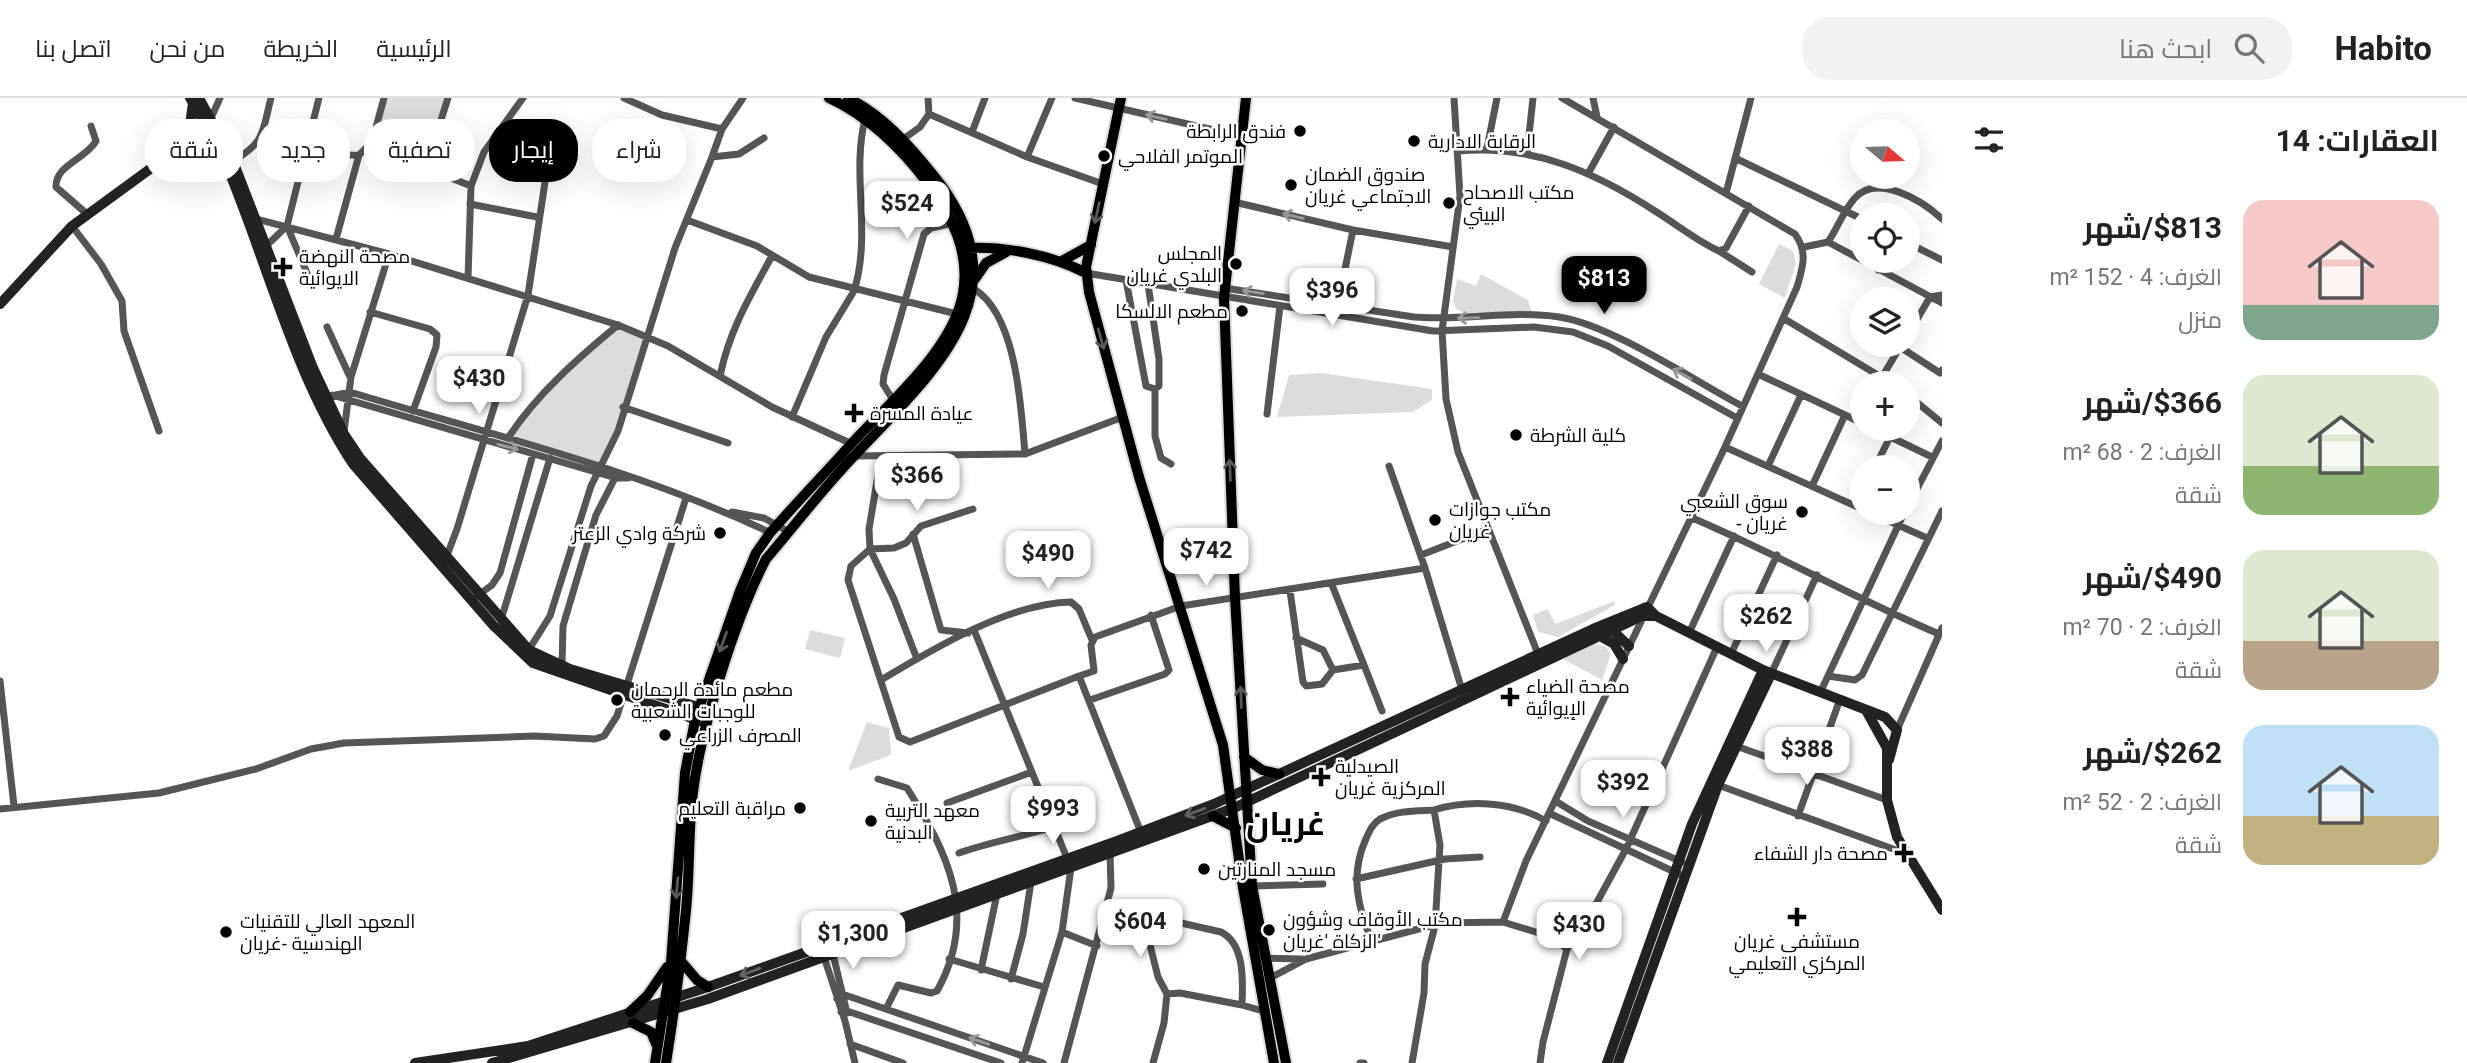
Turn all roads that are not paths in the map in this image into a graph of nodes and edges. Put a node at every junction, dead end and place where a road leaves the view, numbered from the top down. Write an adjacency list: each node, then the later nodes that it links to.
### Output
1 (220, 98): 28 (street)
2 (271, 98): 29 (street)
3 (318, 98): 30 (street)
4 (384, 98): 31 (street)
5 (448, 98): 32 (street)
6 (523, 98): 33 (street)
7 (624, 98): 37 (street)
8 (743, 98): 37 (street)
9 (829, 98): 34 (main road)
10 (929, 98): 24 (street)
11 (985, 98): 38 (street)
12 (1052, 98): 52 (street)
13 (1075, 98): 23 (street)
14 (1246, 98): 39 (main road)
15 (1454, 98): 46 (street)
16 (1497, 98): 44 (street)
17 (1533, 98): 47 (street)
18 (1562, 98): 25 (street)
19 (1593, 98): 25 (street)
20 (1751, 98): 53 (street)
21 (851, 99): 41 (main road)
22 (194, 100): 26 (main road); 27 (main road)
23 (1120, 103): 39 (street, one-way to 23); 61 (main road)
24 (929, 114): 38 (street); 41 (street)
25 (1597, 117): 36 (street)
26 (191, 119)
27 (207, 119)
28 (209, 119)
29 (267, 119)
30 (314, 119)
31 (378, 119)
32 (441, 119)
33 (507, 119)
34 (866, 119): 41 (main road); 101 (street)
35 (91, 126): 69 (street)
36 (1614, 127): 55 (street); 63 (street)
37 (722, 129): 51 (street)
38 (972, 132): 52 (street)
39 (1240, 136): 64 (main road)
40 (764, 138): 51 (street)
41 (899, 142): 74 (main road)
42 (257, 144): 48 (street)
43 (489, 145): 62 (street)
44 (1487, 148): 46 (street); 47 (street)
45 (364, 150): 49 (street)
46 (1458, 151): 82 (street)
47 (1527, 154): 55 (street)
48 (243, 155)
49 (359, 155): 50 (street); 78 (street)
50 (350, 156)
51 (712, 157): 73 (street)
52 (1027, 157): 61 (street)
53 (1735, 158): 63 (street); 67 (street)
54 (145, 172): 69 (main road)
55 (1589, 172): 86 (street)
56 (234, 182): 71 (main road)
57 (240, 182): 71 (main road)
58 (299, 182): 76 (street)
59 (461, 182): 62 (street)
60 (544, 182): 70 (street)
61 (1103, 184): 80 (main road, one-way to 80)
62 (471, 186): 65 (street)
63 (1726, 193): 66 (street)
64 (1234, 202): 77 (street, one-way to 64); 102 (main road)
65 (470, 204): 70 (street); 96 (street)
66 (1748, 206): 83 (street); 86 (street)
67 (1846, 211): 68 (street); 72 (street); 79 (street)
68 (1850, 213)
69 (87, 214): 75 (main road)
70 (537, 217): 103 (street)
71 (251, 218): 76 (street); 81 (main road); 132 (main road)
72 (1942, 219)
73 (687, 220): 90 (street); 120 (street)
74 (958, 222): 85 (main road); 87 (main road); 106 (street)
75 (72, 226): 108 (main road); 145 (street)
76 (287, 226): 78 (street); 81 (street); 100 (street)
77 (1353, 230): 82 (street); 109 (street)
78 (336, 239): 88 (street)
79 (1828, 242): 83 (street); 89 (street)
80 (1091, 245): 92 (main road); 94 (main road)
81 (265, 247): 132 (main road)
82 (1453, 247): 116 (street)
83 (1804, 247): 115 (street)
84 (1920, 249): 91 (street)
85 (1005, 251): 87 (main road); 92 (main road); 99 (main road)
86 (1719, 251): 93 (street)
87 (967, 253): 99 (main road); 112 (main road)
88 (389, 254): 96 (street); 111 (street)
89 (1850, 254)
90 (772, 256): 101 (street); 127 (street)
91 (1942, 260)
92 (1060, 262): 94 (main road)
93 (1752, 272)
94 (1086, 273): 97 (street); 140 (main road, one-way to 140)
95 (1884, 273): 105 (street)
96 (468, 278): 103 (street)
97 (1126, 280): 98 (street); 129 (street)
98 (1148, 284): 102 (street); 129 (street)
99 (974, 285): 156 (street); 157 (main road)
100 (313, 287)
101 (854, 291): 106 (street); 141 (street)
102 (1224, 293): 109 (street, one-way to 102); 110 (street); 189 (main road, one-way to 102)
103 (528, 295): 117 (street); 146 (street)
104 (1942, 295): 105 (street)
105 (1930, 297): 107 (street); 113 (street)
106 (905, 302): 112 (street); 133 (street)
107 (1942, 303)
108 (0, 304)
109 (1337, 305): 114 (street); 116 (street)
110 (1280, 306): 114 (street); 138 (street)
111 (370, 313): 128 (street); 137 (street)
112 (957, 314): 133 (main road)
113 (1920, 314)
114 (1336, 315): 119 (street)
115 (1783, 318): 124 (street); 126 (street)
116 (1442, 319): 119 (street); 121 (street, one-way to 116)
117 (618, 325): 120 (street); 148 (street)
118 (327, 327): 128 (street)
119 (1441, 331): 122 (street); 175 (street)
120 (645, 336): 127 (street); 136 (street)
121 (1613, 337): 122 (street); 135 (street, one-way to 121)
122 (1608, 346): 143 (street)
123 (1918, 357): 125 (street)
124 (1873, 371)
125 (1941, 372)
126 (1758, 374): 130 (street); 135 (street)
127 (720, 376): 141 (street)
128 (351, 377): 131 (street)
129 (1155, 389): 161 (street)
130 (1801, 395): 139 (street); 163 (street)
131 (349, 396): 132 (street); 137 (street); 147 (street); 150 (street)
132 (326, 397): 147 (main road); 183 (main road)
133 (893, 400): 153 (main road)
134 (1920, 405): 144 (street)
135 (1742, 406): 143 (street)
136 (624, 407): 152 (street); 164 (street)
137 (413, 411): 146 (street)
138 (1267, 414)
139 (1846, 415): 142 (street); 167 (street)
140 (1123, 416): 156 (street); 191 (main road)
141 (792, 417): 153 (street)
142 (1850, 417)
143 (1737, 418): 154 (street)
144 (1942, 423)
145 (159, 432)
146 (485, 432): 148 (street); 150 (street)
147 (344, 434): 183 (main road)
148 (508, 438): 164 (street)
149 (1942, 440): 159 (street)
150 (482, 441): 155 (street, one-way to 155); 183 (street)
151 (1898, 441): 159 (street)
152 (728, 443)
153 (852, 444): 174 (main road)
154 (1725, 447): 163 (street); 172 (street)
155 (533, 454): 160 (street); 188 (street)
156 (1025, 454): 158 (street)
157 (854, 456): 158 (street); 177 (main road)
158 (881, 457): 180 (street)
159 (1932, 457): 166 (street)
160 (550, 458): 164 (street); 195 (street)
161 (1171, 464)
162 (1389, 466): 181 (street)
163 (1768, 466): 167 (street)
164 (600, 468): 165 (street); 205 (street)
165 (617, 474): 168 (street); 211 (street)
166 (1920, 482)
167 (1813, 484): 169 (street)
168 (686, 498): 174 (street); 219 (street)
169 (1850, 500)
170 (974, 509): 176 (street)
171 (1942, 511): 179 (street)
172 (1690, 517): 178 (street); 192 (street)
173 (1898, 525): 179 (street); 190 (street)
174 (774, 528): 177 (street); 223 (main road, one-way to 223)
175 (1488, 529): 181 (street); 208 (street)
176 (912, 534): 180 (street); 198 (street)
177 (785, 536): 225 (main road)
178 (1734, 536): 182 (street); 199 (street)
179 (1927, 538): 193 (street)
180 (870, 549): 207 (street); 217 (street)
181 (1421, 555): 184 (street)
182 (1777, 555): 185 (street); 206 (street)
183 (444, 561): 188 (main road)
184 (1425, 568): 186 (street); 218 (street)
185 (1817, 575): 190 (street); 213 (street)
186 (1332, 585): 187 (street); 210 (street)
187 (1290, 591): 189 (street); 201 (street)
188 (476, 597): 195 (main road); 205 (main road)
189 (1235, 598): 191 (street); 231 (main road, one-way to 189)
190 (1864, 600): 193 (street); 215 (street)
191 (1181, 606): 194 (street); 232 (main road)
192 (1645, 612): 196 (main road); 199 (main road); 203 (street)
193 (1892, 614): 197 (street); 215 (street)
194 (1151, 615): 202 (street); 221 (street)
195 (501, 620): 205 (main road)
196 (1609, 627): 200 (main road); 203 (main road); 208 (main road)
197 (1940, 631): 230 (street)
198 (971, 632): 202 (street); 207 (street); 224 (street)
199 (1689, 633): 204 (main road)
200 (1600, 636): 208 (main road); 209 (main road)
201 (1296, 638): 212 (street); 212 (street)
202 (1092, 640): 214 (street)
203 (1629, 646): 209 (street)
204 (1717, 647): 206 (main road); 257 (street)
205 (526, 653): 211 (main road); 219 (main road)
206 (1731, 653): 213 (main road)
207 (917, 659): 217 (street)
208 (1539, 659): 218 (main road); 246 (main road)
209 (1623, 659): 244 (street)
210 (1364, 665): 212 (street); 226 (street)
211 (562, 667): 219 (main road)
212 (1333, 670)
213 (1767, 672): 220 (main road); 233 (main road); 265 (main road)
214 (1079, 676): 221 (street); 224 (street)
215 (1828, 676): 220 (street)
216 (0, 681): 247 (street)
217 (881, 681): 224 (street)
218 (1462, 690): 237 (main road)
219 (624, 691): 223 (main road); 228 (main road); 247 (street)
220 (1819, 693): 222 (main road)
221 (1090, 700): 256 (street)
222 (1839, 702): 227 (main road); 238 (street)
223 (699, 707): 225 (main road); 228 (main road)
224 (1004, 707): 236 (street)
225 (712, 711): 229 (main road)
226 (1382, 711)
227 (1867, 712): 230 (main road); 235 (main road)
228 (695, 720): 229 (main road); 258 (main road)
229 (709, 723): 258 (main road)
230 (1897, 730): 235 (main road)
231 (1243, 743): 232 (main road); 234 (main road)
232 (1223, 745): 242 (main road)
233 (1736, 746): 238 (street); 240 (main road)
234 (1244, 757): 237 (main road); 241 (main road)
235 (1889, 760): 243 (main road)
236 (1032, 772): 245 (street); 254 (street)
237 (1279, 774): 241 (main road)
238 (1812, 774): 243 (street); 252 (street)
239 (878, 779): 273 (street)
240 (1718, 785): 252 (street); 265 (main road)
241 (1245, 790): 242 (main road); 246 (main road)
242 (1232, 795): 248 (main road); 256 (main road, one-way to 256)
243 (1887, 800): 261 (main road)
244 (1557, 802): 253 (street); 257 (street)
245 (947, 803)
246 (1245, 803): 248 (main road); 271 (main road)
247 (14, 807): 249 (street)
248 (1234, 808): 251 (main road); 255 (main road)
249 (0, 809)
250 (1434, 810): 253 (street); 264 (street); 268 (street)
251 (1213, 816): 255 (main road); 259 (main road)
252 (1798, 816): 261 (street)
253 (1548, 817): 260 (street); 276 (street)
254 (1053, 828): 262 (street); 266 (street)
255 (1236, 828): 299 (main road)
256 (1140, 830): 259 (main road)
257 (1630, 839): 260 (street); 265 (street)
258 (685, 844): 287 (main road)
259 (1116, 847): 266 (main road); 274 (street)
260 (1626, 849): 267 (street); 282 (street)
261 (1904, 852): 275 (main road)
262 (959, 853)
263 (1479, 856): 264 (street)
264 (1438, 861): 268 (street); 277 (street)
265 (1683, 862): 267 (main road)
266 (1069, 863): 269 (main road); 273 (main road); 279 (street)
267 (1678, 874): 302 (main road)
268 (1356, 879): 280 (street)
269 (1031, 882): 272 (main road); 289 (street)
270 (1323, 884): 271 (street)
271 (1252, 886): 284 (main road)
272 (997, 894): 273 (main road); 288 (street)
273 (958, 903): 283 (main road); 285 (street); 291 (main road, one-way to 291)
274 (1107, 903): 278 (street); 296 (street)
275 (1942, 910)
276 (1503, 922): 277 (street); 282 (street)
277 (1435, 926): 280 (street); 319 (street)
278 (1101, 929): 281 (street); 293 (street)
279 (1062, 932): 281 (street); 292 (street)
280 (1372, 942): 286 (street)
281 (1097, 946): 315 (street)
282 (1567, 949): 320 (street)
283 (829, 956): 294 (street); 300 (main road)
284 (1264, 958): 286 (street); 290 (main road)
285 (949, 959): 288 (street); 297 (street)
286 (1306, 959): 290 (street)
287 (675, 961): 291 (main road); 295 (main road); 301 (main road)
288 (981, 970): 289 (street)
289 (1011, 979): 292 (street)
290 (1268, 979): 318 (main road)
291 (708, 987): 295 (main road)
292 (1044, 987): 306 (street)
293 (1167, 994): 296 (street); 316 (street)
294 (841, 997): 297 (street); 298 (street)
295 (671, 999): 300 (main road); 301 (main road)
296 (1241, 1005): 299 (street)
297 (886, 1009): 306 (street, one-way to 297)
298 (844, 1011): 303 (street); 313 (street)
299 (1264, 1011): 317 (main road)
300 (669, 1012): 301 (main road); 304 (main road); 310 (main road)
301 (632, 1017): 304 (main road); 305 (main road)
302 (1619, 1043): 321 (main road); 322 (main road)
303 (850, 1044): 311 (street); 312 (street)
304 (657, 1049): 309 (main road)
305 (511, 1055): 307 (main road); 308 (main road)
306 (1023, 1060): 314 (street)
307 (415, 1063)
308 (492, 1063)
309 (655, 1063)
310 (666, 1063)
311 (855, 1063)
312 (903, 1063)
313 (1001, 1063)
314 (1043, 1063)
315 (1064, 1063)
316 (1153, 1063)
317 (1275, 1063)
318 (1286, 1063)
319 (1412, 1063)
320 (1540, 1063)
321 (1607, 1063)
322 (1618, 1063)

